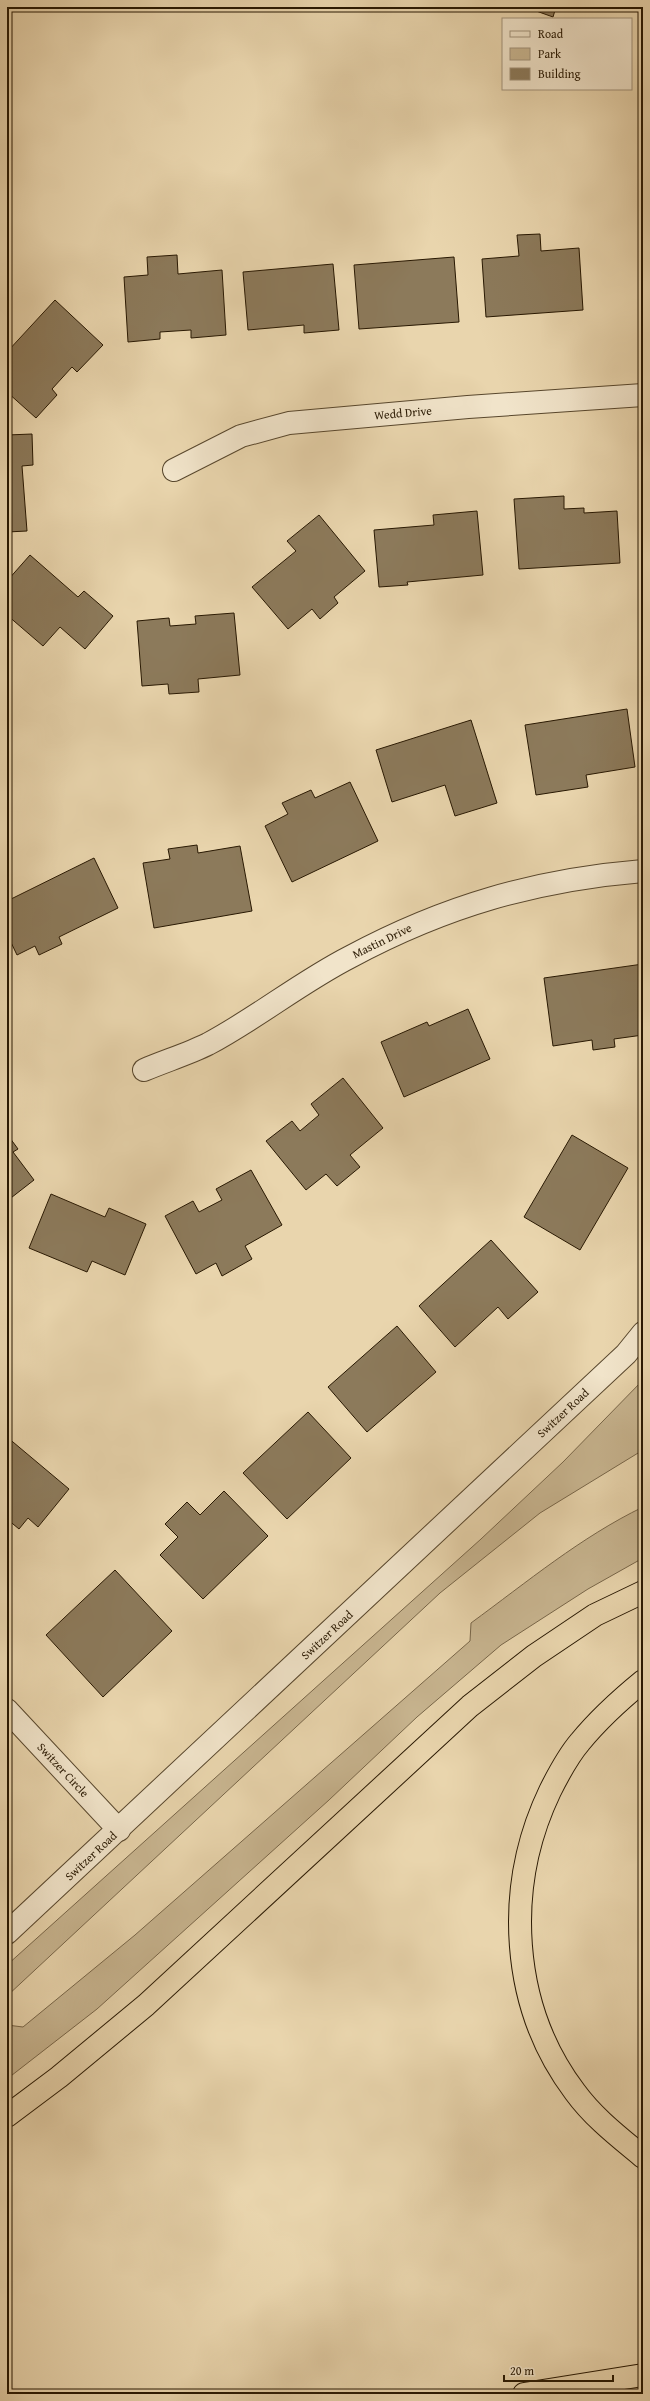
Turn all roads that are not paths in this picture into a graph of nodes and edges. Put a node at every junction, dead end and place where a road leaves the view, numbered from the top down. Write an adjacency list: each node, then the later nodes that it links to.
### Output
1 (643, 395): 2 (street, Wedd Drive)
2 (174, 470)
3 (643, 871): 4 (street, Mastin Drive)
4 (144, 1070)
5 (643, 1333): 9 (street, Switzer Road)
6 (643, 1592): 11 (highway)
7 (643, 1681): 12 (highway)
8 (7, 1710): 9 (street, Switzer Circle)
9 (119, 1830): 10 (street, Switzer Road)
10 (7, 1933)
11 (7, 2116)
12 (643, 2157)
13 (643, 2376): 14 (highway)
14 (524, 2394)

